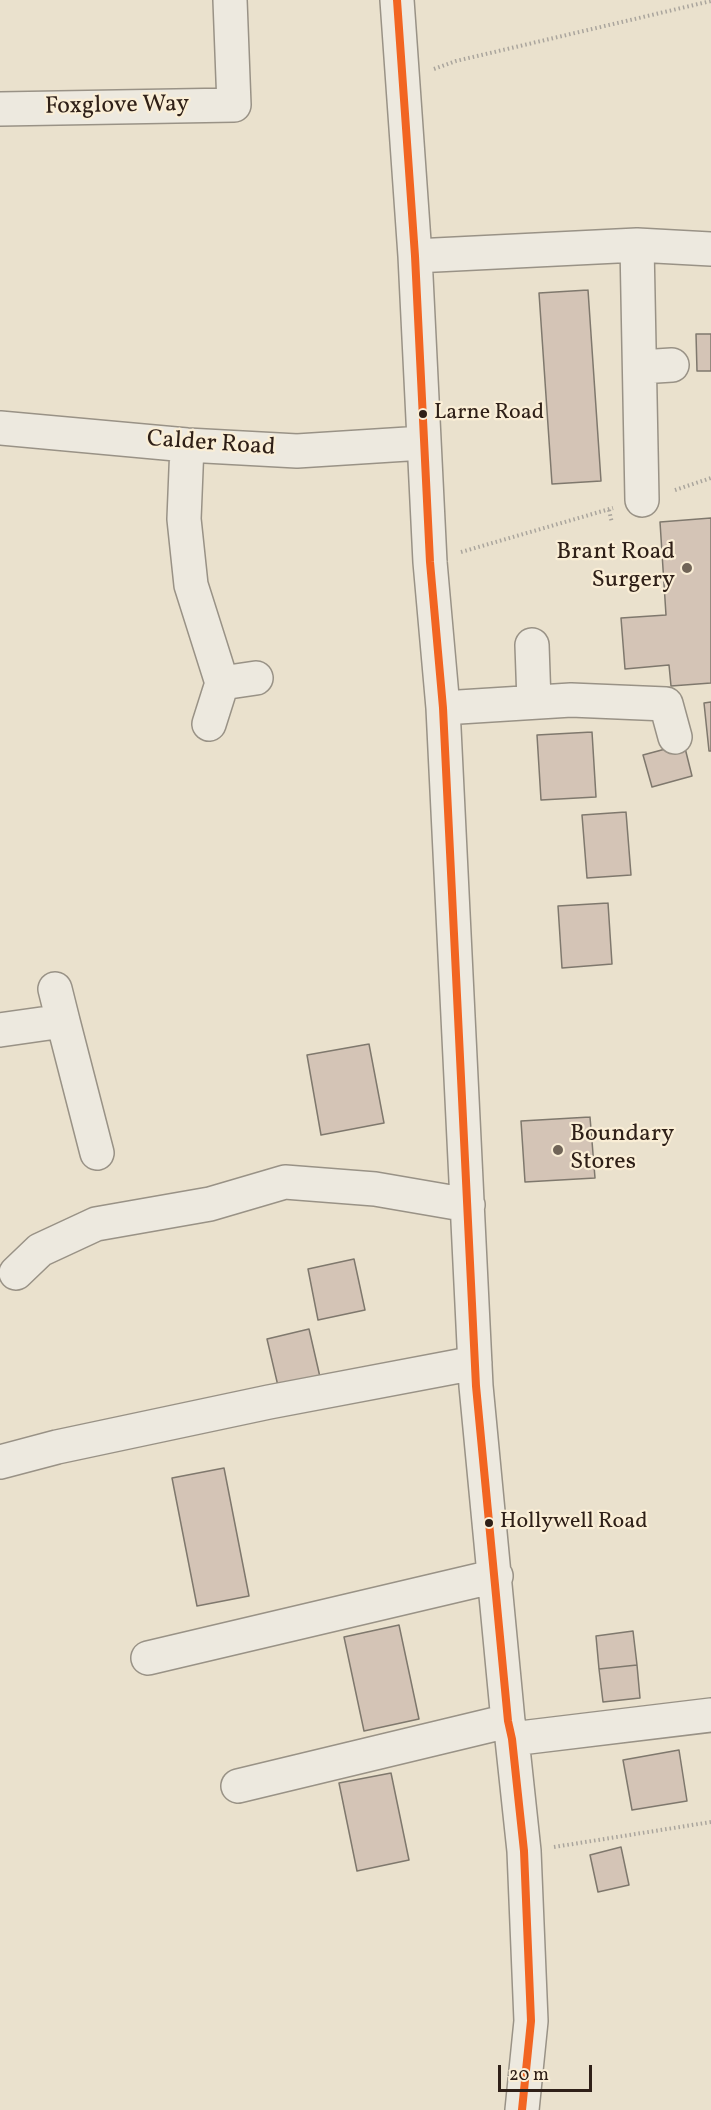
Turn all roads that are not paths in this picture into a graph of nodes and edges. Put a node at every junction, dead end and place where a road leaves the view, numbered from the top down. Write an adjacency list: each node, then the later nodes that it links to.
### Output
1 (230, 0): 3 (street, Foxglove Way)
2 (397, 0): 6 (street)
3 (0, 109)
4 (637, 245): 5 (street); 6 (street); 8 (street)
5 (711, 249)
6 (415, 256): 10 (street)
7 (672, 366): 8 (street)
8 (640, 367): 12 (street)
9 (0, 428): 11 (street, Calder Road)
10 (423, 443): 11 (street, Calder Road); 17 (street)
11 (187, 445): 15 (street)
12 (642, 500)
13 (532, 645): 16 (street)
14 (256, 678): 15 (street)
15 (222, 683): 18 (street)
16 (534, 702): 17 (street); 19 (street)
17 (443, 708): 24 (street)
18 (209, 724)
19 (675, 737)
20 (55, 988): 21 (street)
21 (63, 1021): 22 (street); 23 (street)
22 (0, 1030)
23 (97, 1153)
24 (468, 1206): 25 (street); 26 (street)
25 (16, 1272)
26 (475, 1363): 27 (street); 28 (street)
27 (0, 1462)
28 (496, 1576): 29 (street); 31 (street)
29 (148, 1658)
30 (711, 1715): 31 (street)
31 (510, 1730): 32 (street); 33 (street)
32 (238, 1786)
33 (522, 2110)

